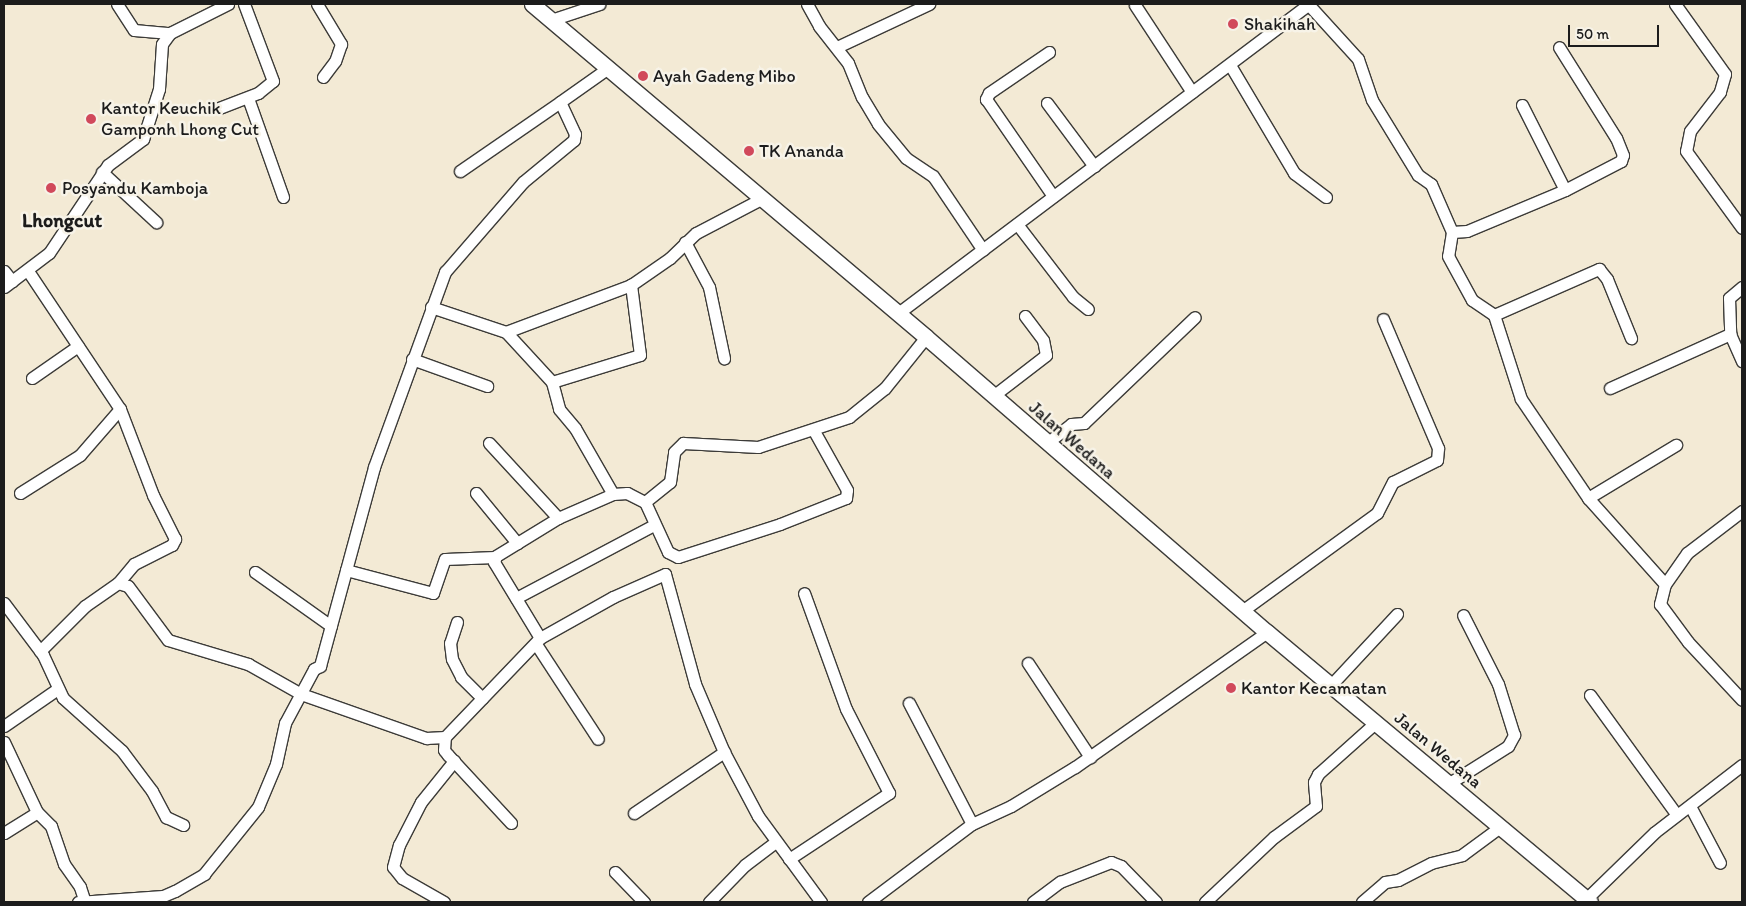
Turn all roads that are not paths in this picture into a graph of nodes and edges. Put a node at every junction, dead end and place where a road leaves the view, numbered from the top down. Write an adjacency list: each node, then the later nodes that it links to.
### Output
1 (117, 4): 13 (street)
2 (244, 4): 21 (street)
3 (317, 4): 19 (street)
4 (532, 4): 12 (street, Jalan Wedana)
5 (597, 4): 12 (street)
6 (807, 4): 14 (street)
7 (930, 4): 14 (street)
8 (1309, 4): 17 (street); 37 (street)
9 (1675, 4): 36 (street)
10 (224, 5): 13 (street)
11 (1135, 5): 20 (street)
12 (551, 20): 18 (street, Jalan Wedana)
13 (170, 33): 28 (street)
14 (837, 47): 39 (street)
15 (1559, 47): 29 (street)
16 (1049, 52): 30 (street)
17 (1230, 65): 20 (street); 32 (street)
18 (608, 68): 22 (street); 33 (street, Jalan Wedana)
19 (323, 77)
20 (1192, 92): 26 (street)
21 (248, 98): 25 (street); 31 (street)
22 (560, 102): 27 (street); 45 (street)
23 (1047, 103): 26 (street)
24 (1522, 105): 29 (street)
25 (219, 108)
26 (1094, 166): 30 (street)
27 (460, 171)
28 (102, 172): 34 (street); 41 (street)
29 (1565, 190): 37 (street)
30 (1053, 196): 35 (street)
31 (283, 197)
32 (1326, 197)
33 (761, 199): 38 (street); 47 (street, Jalan Wedana)
34 (156, 222)
35 (1018, 224): 39 (street); 46 (street)
36 (1742, 228)
37 (1452, 232): 48 (street)
38 (685, 242): 43 (street); 57 (street)
39 (983, 250): 47 (street)
40 (4, 270): 42 (street)
41 (28, 271): 42 (street); 56 (street)
42 (8, 284)
43 (631, 285): 52 (street); 61 (street)
44 (1742, 287): 53 (street)
45 (432, 308): 52 (street); 58 (street)
46 (1088, 309)
47 (897, 314): 54 (street, Jalan Wedana)
48 (1494, 315): 55 (street); 73 (street)
49 (1025, 316): 64 (street)
50 (1195, 318): 68 (street)
51 (1383, 319): 89 (street)
52 (506, 332): 61 (street)
53 (1730, 334): 59 (street); 63 (street)
54 (926, 337): 64 (street, Jalan Wedana); 66 (street)
55 (1631, 338)
56 (78, 346): 60 (street); 65 (street)
57 (724, 358)
58 (412, 359): 62 (street); 81 (street)
59 (1742, 361)
60 (32, 378)
61 (552, 382): 72 (street)
62 (487, 386)
63 (1610, 388)
64 (992, 396): 68 (street, Jalan Wedana)
65 (120, 409): 70 (street); 84 (street)
66 (814, 431): 74 (street); 79 (street)
67 (489, 443): 76 (street)
68 (1047, 443): 89 (street, Jalan Wedana)
69 (1676, 445): 73 (street)
70 (20, 493)
71 (476, 493): 78 (street)
72 (613, 494): 74 (street); 76 (street)
73 (1588, 498): 85 (street)
74 (645, 502): 77 (street)
75 (1742, 511): 85 (street)
76 (558, 518): 78 (street)
77 (654, 525): 79 (street); 87 (street)
78 (517, 543): 80 (street)
79 (671, 554): 83 (street)
80 (495, 557): 81 (street); 87 (street)
81 (346, 570): 93 (street)
82 (255, 572): 93 (street)
83 (663, 574): 95 (street); 110 (street)
84 (118, 583): 96 (street); 100 (street)
85 (1665, 584): 103 (street)
86 (804, 592): 126 (street)
87 (516, 598): 95 (street)
88 (4, 602): 96 (street)
89 (1242, 611): 94 (street, Jalan Wedana)
90 (1397, 614): 98 (street)
91 (1463, 615): 115 (street)
92 (458, 622): 102 (street)
93 (330, 626): 100 (street)
94 (1267, 632): 98 (street, Jalan Wedana); 111 (street)
95 (538, 641): 102 (street); 108 (street)
96 (40, 651): 99 (street)
97 (1028, 663): 111 (street)
98 (1331, 685): 105 (street, Jalan Wedana)
99 (56, 690): 106 (street); 121 (street)
100 (301, 694): 107 (street); 132 (street)
101 (1590, 695): 119 (street)
102 (482, 698): 107 (street)
103 (1742, 700)
104 (909, 703): 122 (street)
105 (1376, 723): 115 (street, Jalan Wedana); 139 (street)
106 (4, 726)
107 (445, 738): 113 (street)
108 (598, 739)
109 (4, 742): 112 (street)
110 (724, 752): 118 (street); 125 (street)
111 (1090, 757): 122 (street)
112 (8, 760): 117 (street)
113 (454, 761): 120 (street); 133 (street)
114 (1742, 765): 116 (street)
115 (1448, 784): 123 (street, Jalan Wedana)
116 (1690, 806): 119 (street); 127 (street)
117 (37, 812): 124 (street); 132 (street)
118 (634, 813)
119 (1677, 815): 130 (street)
120 (511, 823)
121 (183, 824)
122 (972, 824): 137 (street)
123 (1500, 827): 130 (street, Jalan Wedana); 140 (street)
124 (4, 833)
125 (775, 842): 126 (street); 135 (street)
126 (789, 860): 136 (street)
127 (1720, 863)
128 (615, 872): 134 (street)
129 (1041, 900): 138 (street)
130 (1586, 901)
131 (78, 902): 132 (street)
132 (85, 902)
133 (444, 902)
134 (644, 902)
135 (709, 902)
136 (821, 902)
137 (868, 902)
138 (1156, 902)
139 (1205, 902)
140 (1362, 902)

